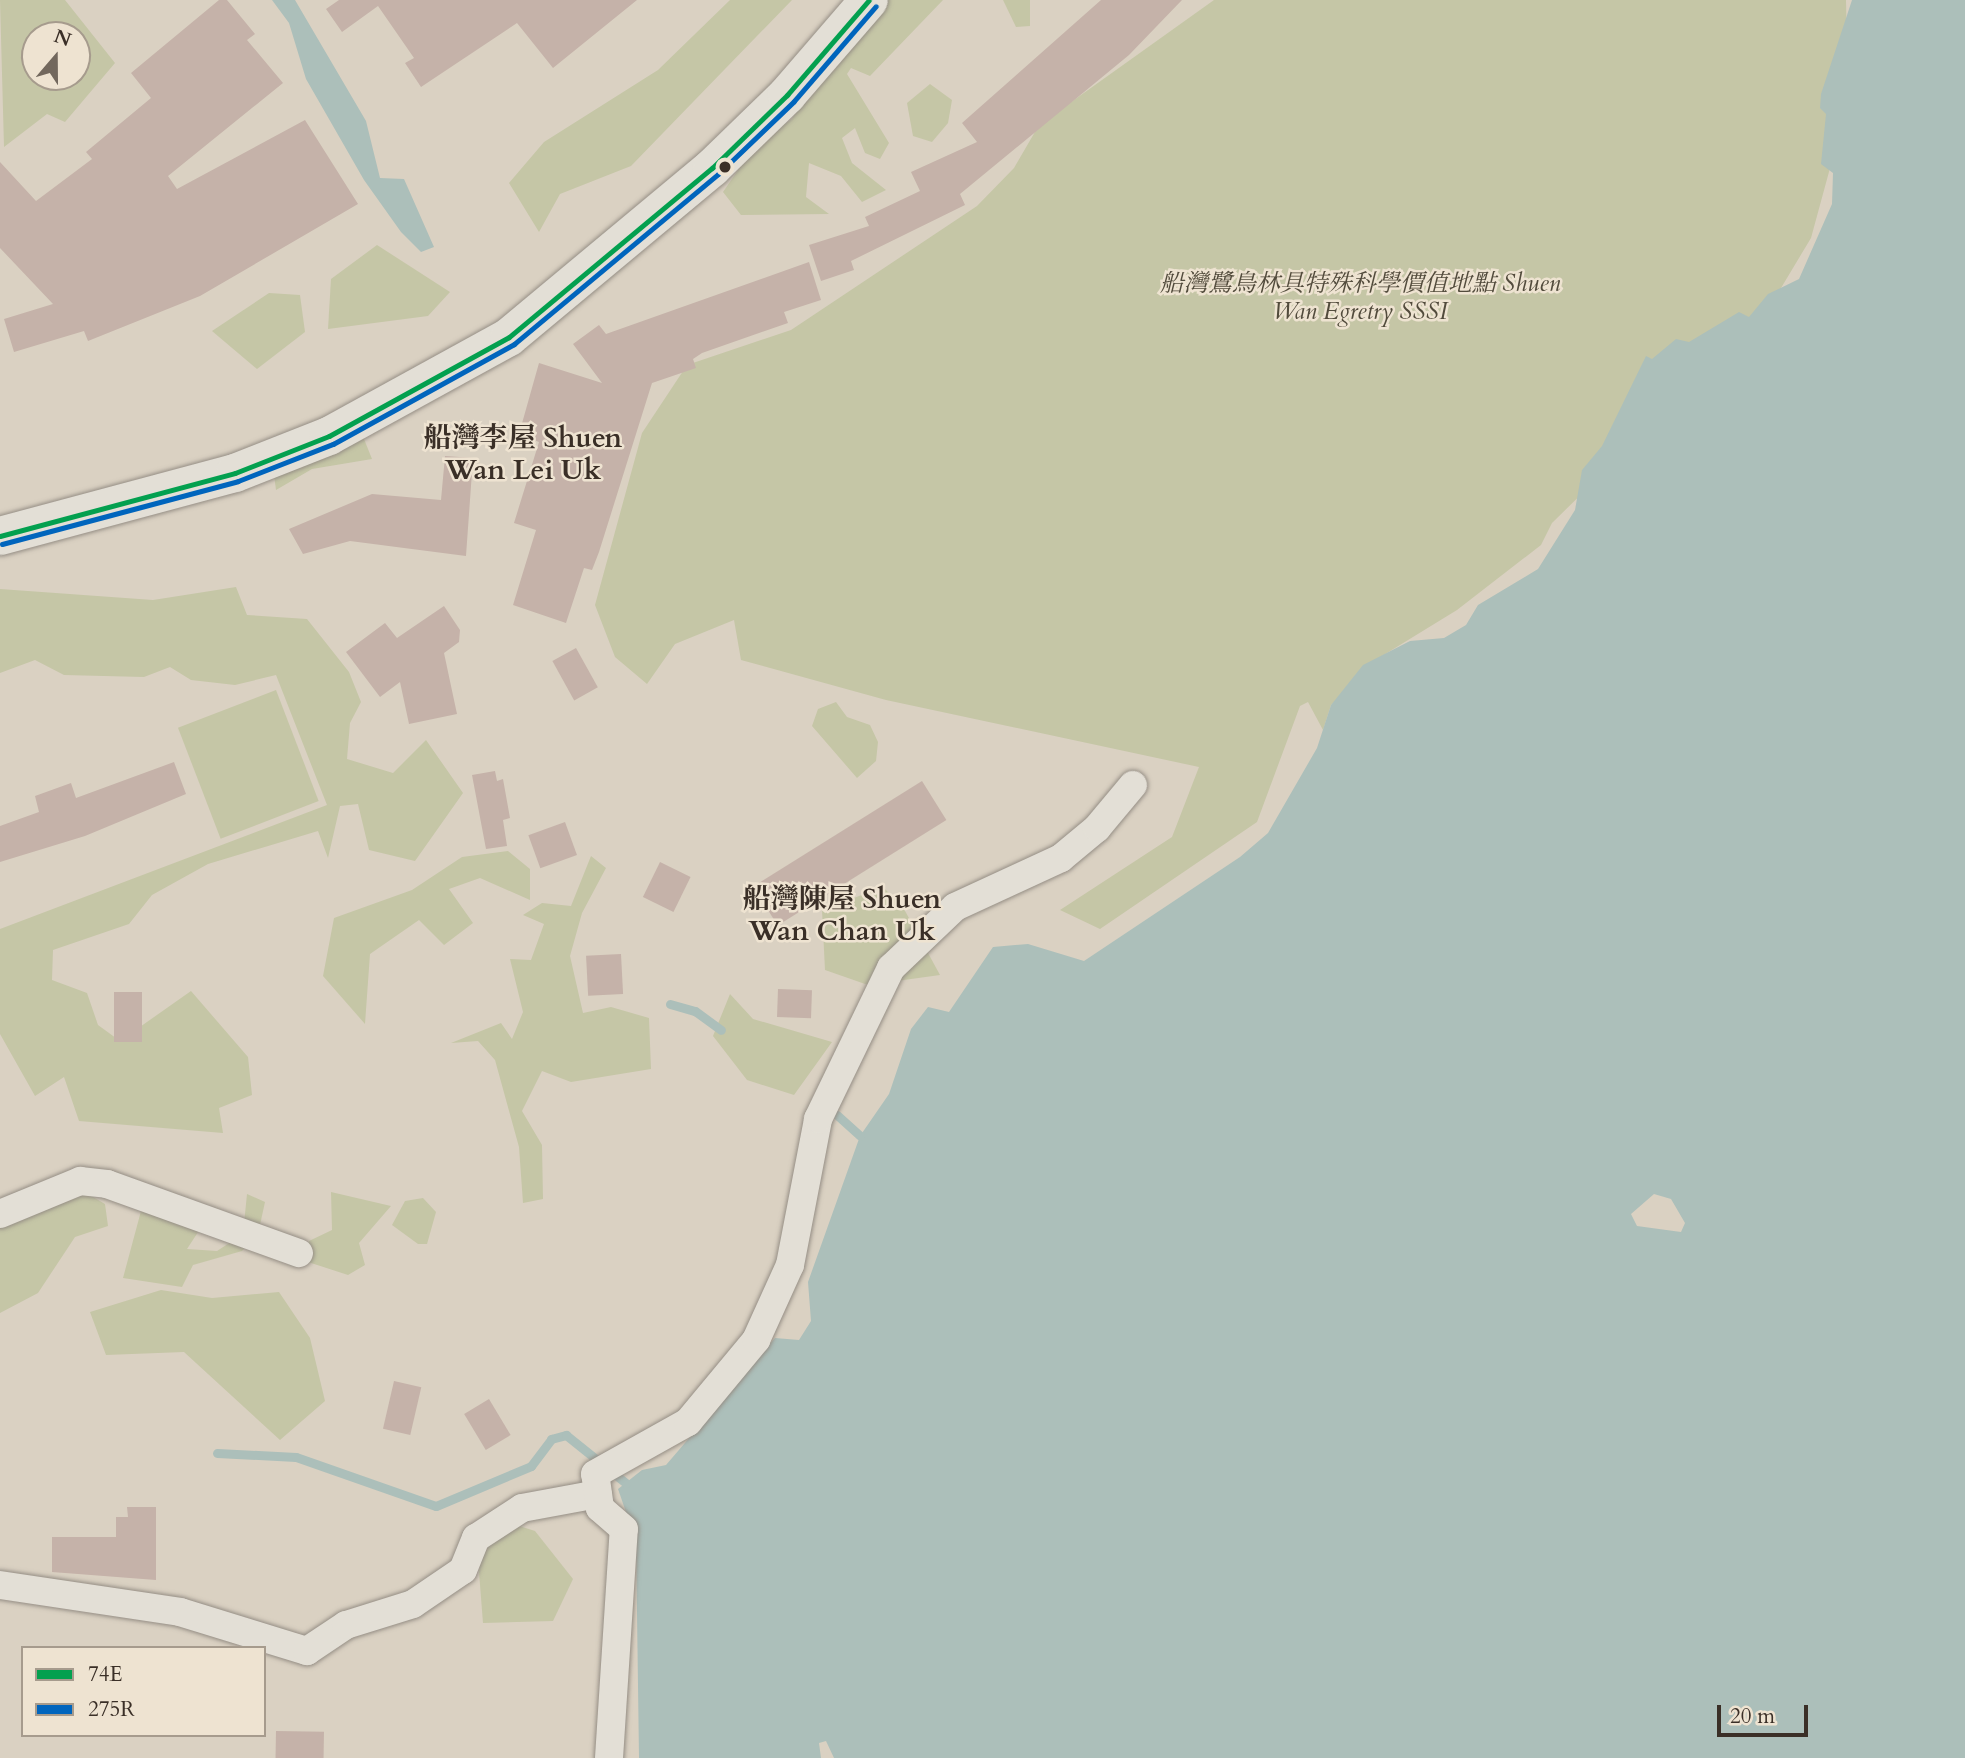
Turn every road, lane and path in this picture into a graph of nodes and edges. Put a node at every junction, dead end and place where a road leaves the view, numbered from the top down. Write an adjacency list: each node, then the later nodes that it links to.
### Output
1 (869, 0): 2 (main road)
2 (0, 536)
3 (1133, 785): 6 (street)
4 (0, 1214): 5 (street)
5 (299, 1253)
6 (607, 1473): 7 (street); 8 (street)
7 (0, 1585)
8 (609, 1758)

